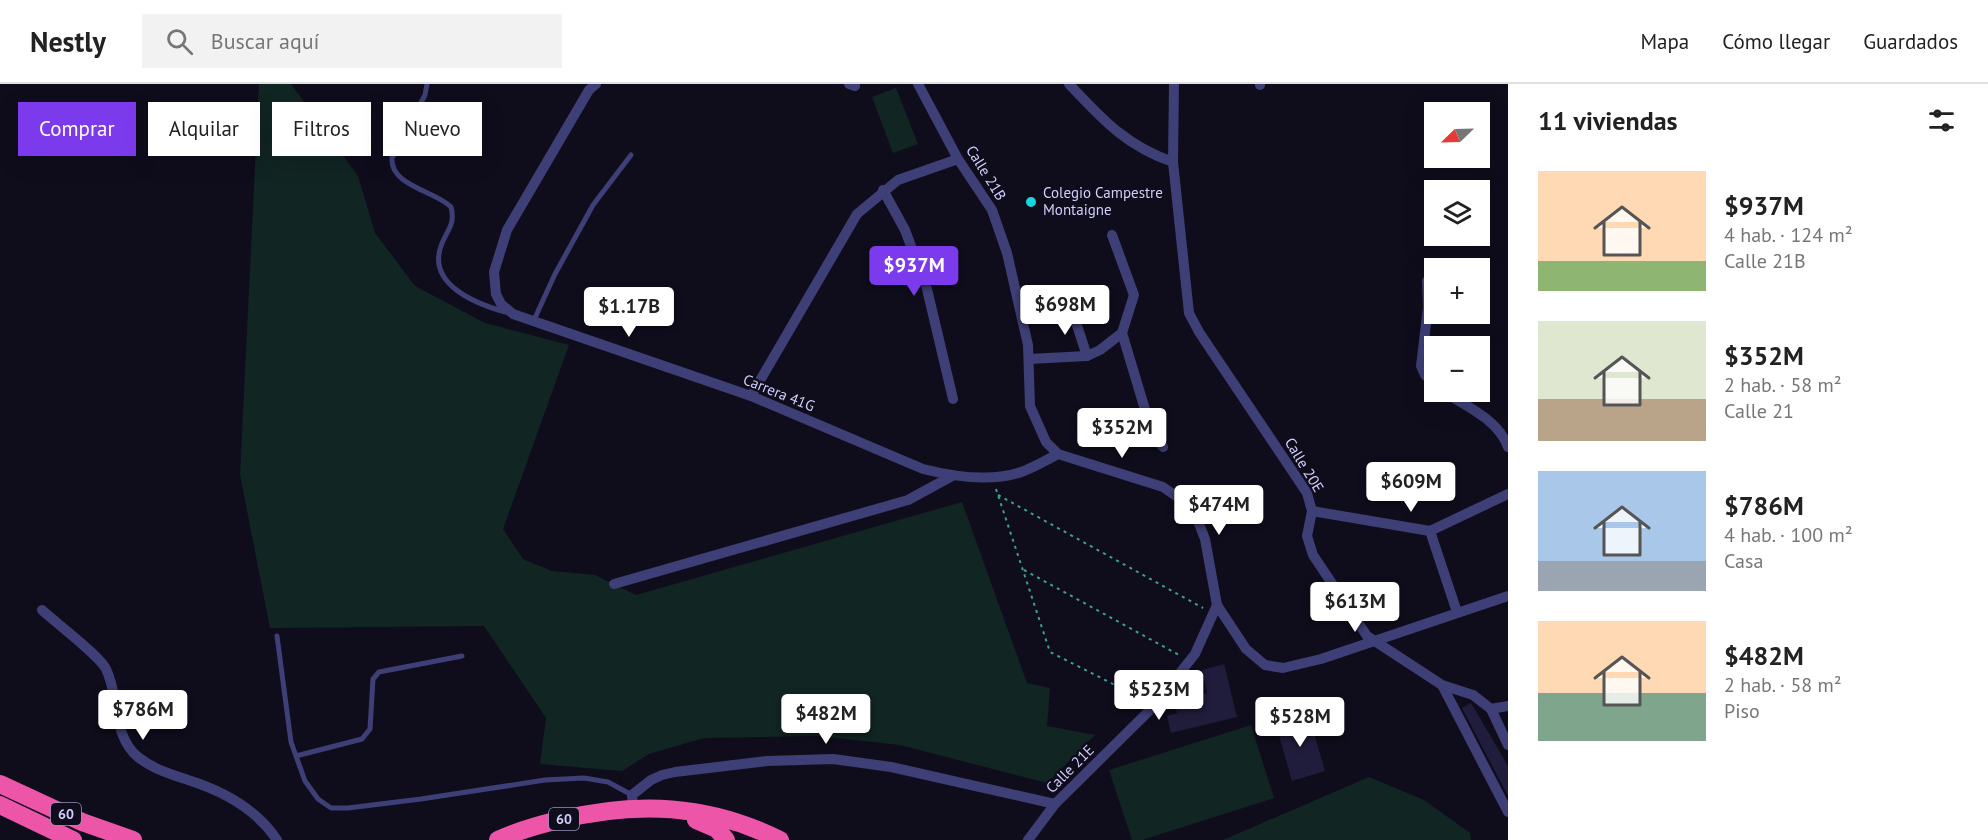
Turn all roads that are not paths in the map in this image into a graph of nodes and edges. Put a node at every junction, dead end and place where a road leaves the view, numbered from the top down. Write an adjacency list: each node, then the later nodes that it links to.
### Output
1 (427, 84): 12 (lane)
2 (596, 84): 12 (street)
3 (918, 84): 7 (street, Calle 21B)
4 (1069, 84): 8 (street)
5 (1174, 84): 8 (street, Calle 20E)
6 (631, 155): 13 (lane)
7 (958, 159): 9 (street); 17 (street, Calle 21B)
8 (1173, 162): 27 (street, Calle 20E)
9 (883, 190): 19 (street); 20 (street)
10 (1112, 235): 14 (street)
11 (1071, 307): 16 (street)
12 (513, 314): 13 (street, Carrera 41G)
13 (534, 320): 19 (street, Carrera 41G)
14 (1122, 333): 16 (street); 22 (street)
15 (1424, 341): 18 (street)
16 (1087, 356): 17 (street)
17 (1029, 359): 24 (street, Calle 21B)
18 (1424, 373)
19 (751, 396): 25 (street, Carrera 41G)
20 (952, 399)
21 (1461, 402): 23 (street)
22 (1163, 447)
23 (1508, 447)
24 (1058, 454): 25 (street, Carrera 41G); 31 (street)
25 (952, 476): 29 (street)
26 (1508, 494): 28 (street)
27 (1311, 511): 28 (street); 35 (street, Calle 20E)
28 (1430, 531): 33 (street)
29 (614, 584)
30 (1508, 596): 33 (street)
31 (1215, 609): 35 (street); 44 (street, Calle 21E)
32 (42, 610): 50 (street)
33 (1457, 612): 35 (street)
34 (277, 636): 41 (lane)
35 (1375, 642): 37 (street, Calle 20E)
36 (462, 656): 41 (lane)
37 (1442, 686): 39 (street); 47 (street, Calle 20E)
38 (1508, 706): 39 (street)
39 (1491, 709): 40 (street)
40 (1508, 745)
41 (296, 756): 43 (lane)
42 (0, 784): 49 (highway, 60)
43 (633, 801): 44 (street); 46 (highway, 60); 51 (highway, 60)
44 (1055, 804): 54 (street, Calle 21E)
45 (0, 805): 48 (highway, 60)
46 (662, 807): 52 (highway); 53 (highway, 60)
47 (1508, 812)
48 (73, 840)
49 (133, 840)
50 (277, 840)
51 (498, 840)
52 (726, 840)
53 (780, 840)
54 (1028, 840)

